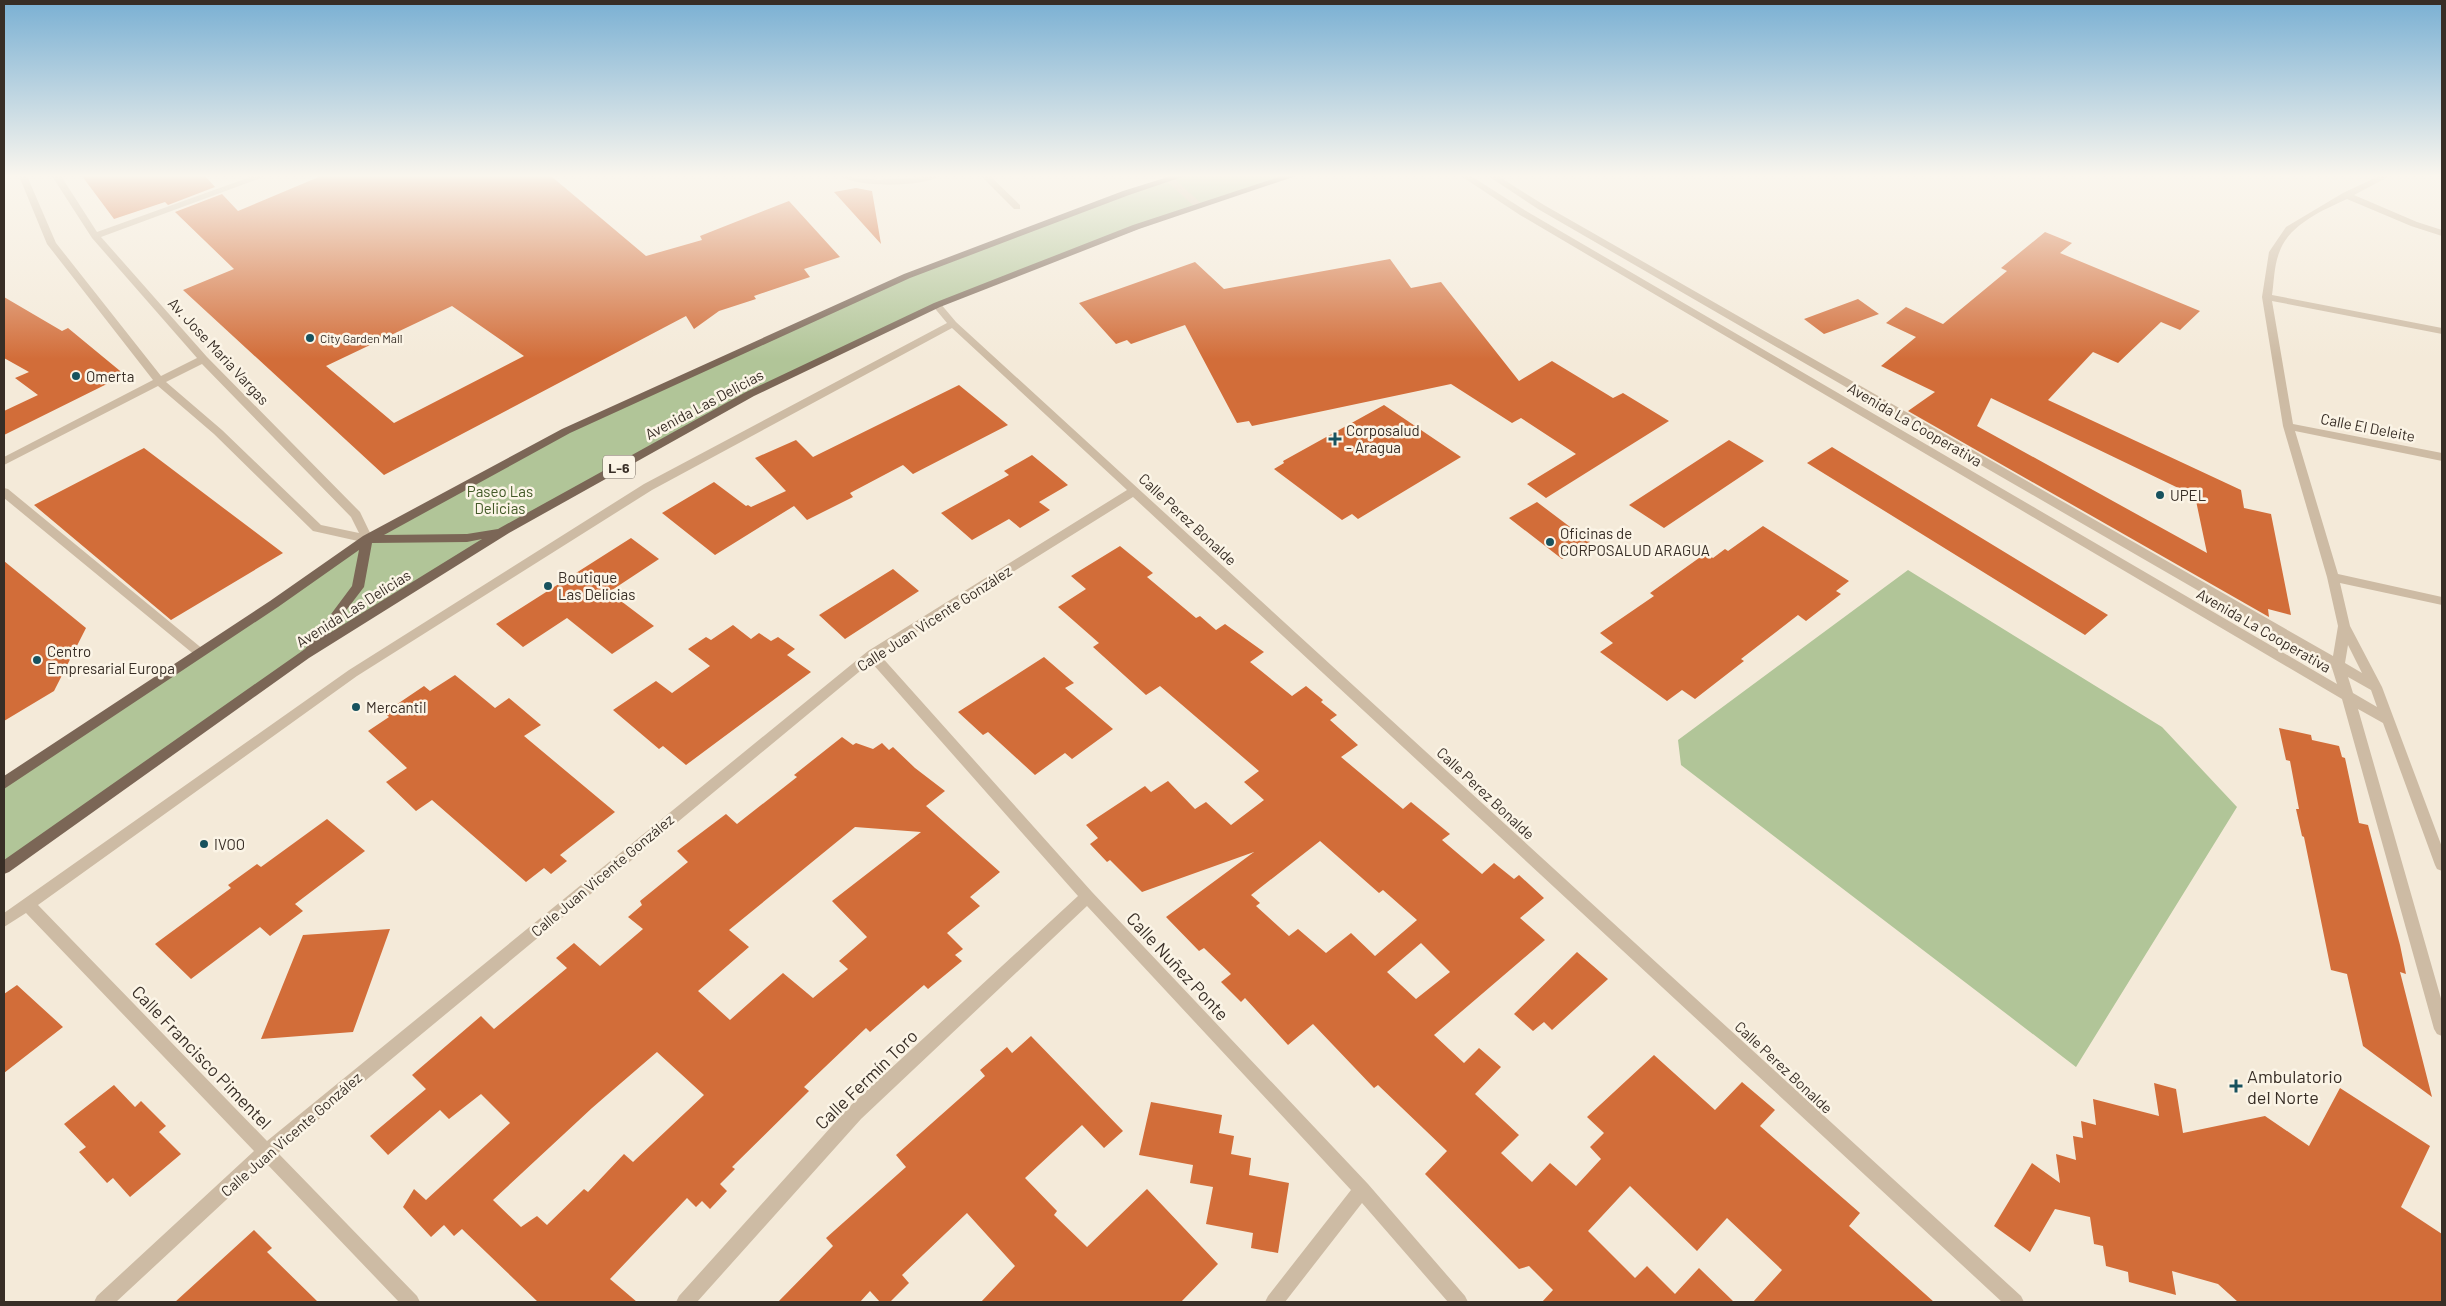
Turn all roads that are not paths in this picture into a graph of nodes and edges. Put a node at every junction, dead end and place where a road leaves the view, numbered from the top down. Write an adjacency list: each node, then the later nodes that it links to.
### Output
1 (49, 237): 13 (street)
2 (97, 237): 12 (street, Av. Jose Maria Vargas)
3 (1010, 237): 20 (main road, Avenida Las Delicias)
4 (1113, 237): 9 (main road, Avenida Las Delicias / L-6)
5 (1564, 237): 29 (street, Avenida La Cooperativa)
6 (1592, 237): 27 (street, Avenida La Cooperativa)
7 (2284, 237): 8 (street)
8 (2267, 297): 11 (street); 14 (street)
9 (937, 305): 10 (street, Calle Perez Bonalde); 19 (main road, Avenida Las Delicias / L-6)
10 (953, 324): 17 (street, Calle Perez Bonalde); 35 (street)
11 (2442, 331)
12 (203, 359): 13 (street); 20 (street, Av. Jose Maria Vargas)
13 (159, 381): 16 (street); 20 (street)
14 (2288, 426): 15 (street, Calle El Deleite); 21 (street)
15 (2442, 457)
16 (4, 461)
17 (1134, 491): 25 (street, Calle Juan Vicente González); 40 (street, Calle Perez Bonalde)
18 (4, 492): 24 (street)
19 (505, 530): 20 (main road); 26 (main road, Avenida Las Delicias / L-6)
20 (367, 539): 24 (main road, Avenida Las Delicias); 26 (main road)
21 (2333, 577): 22 (street); 23 (street)
22 (2442, 601)
23 (2344, 626): 27 (street); 28 (street)
24 (200, 653): 31 (main road, Avenida Las Delicias)
25 (872, 654): 34 (street, Calle Nuñez Ponte); 38 (street, Calle Juan Vicente González)
26 (305, 655): 33 (main road, Avenida Las Delicias / L-6)
27 (2338, 667): 28 (street); 29 (street, Avenida La Cooperativa)
28 (2376, 687): 30 (street)
29 (2349, 698): 30 (street, Avenida La Cooperativa); 37 (street, Avenida La Cooperativa)
30 (2388, 720): 32 (street)
31 (4, 783)
32 (2442, 865)
33 (4, 868)
34 (1087, 896): 39 (street, Calle Nuñez Ponte); 43 (street, Calle Fermín Toro)
35 (27, 904): 36 (street); 38 (street, Calle Francisco Pimentel)
36 (4, 921)
37 (2442, 1029)
38 (266, 1152): 41 (street, Calle Juan Vicente González); 42 (street, Calle Francisco Pimentel)
39 (1362, 1190): 44 (street); 45 (street, Calle Nuñez Ponte)
40 (2011, 1301)
41 (103, 1302)
42 (410, 1302)
43 (686, 1302)
44 (1274, 1302)
45 (1460, 1302)

